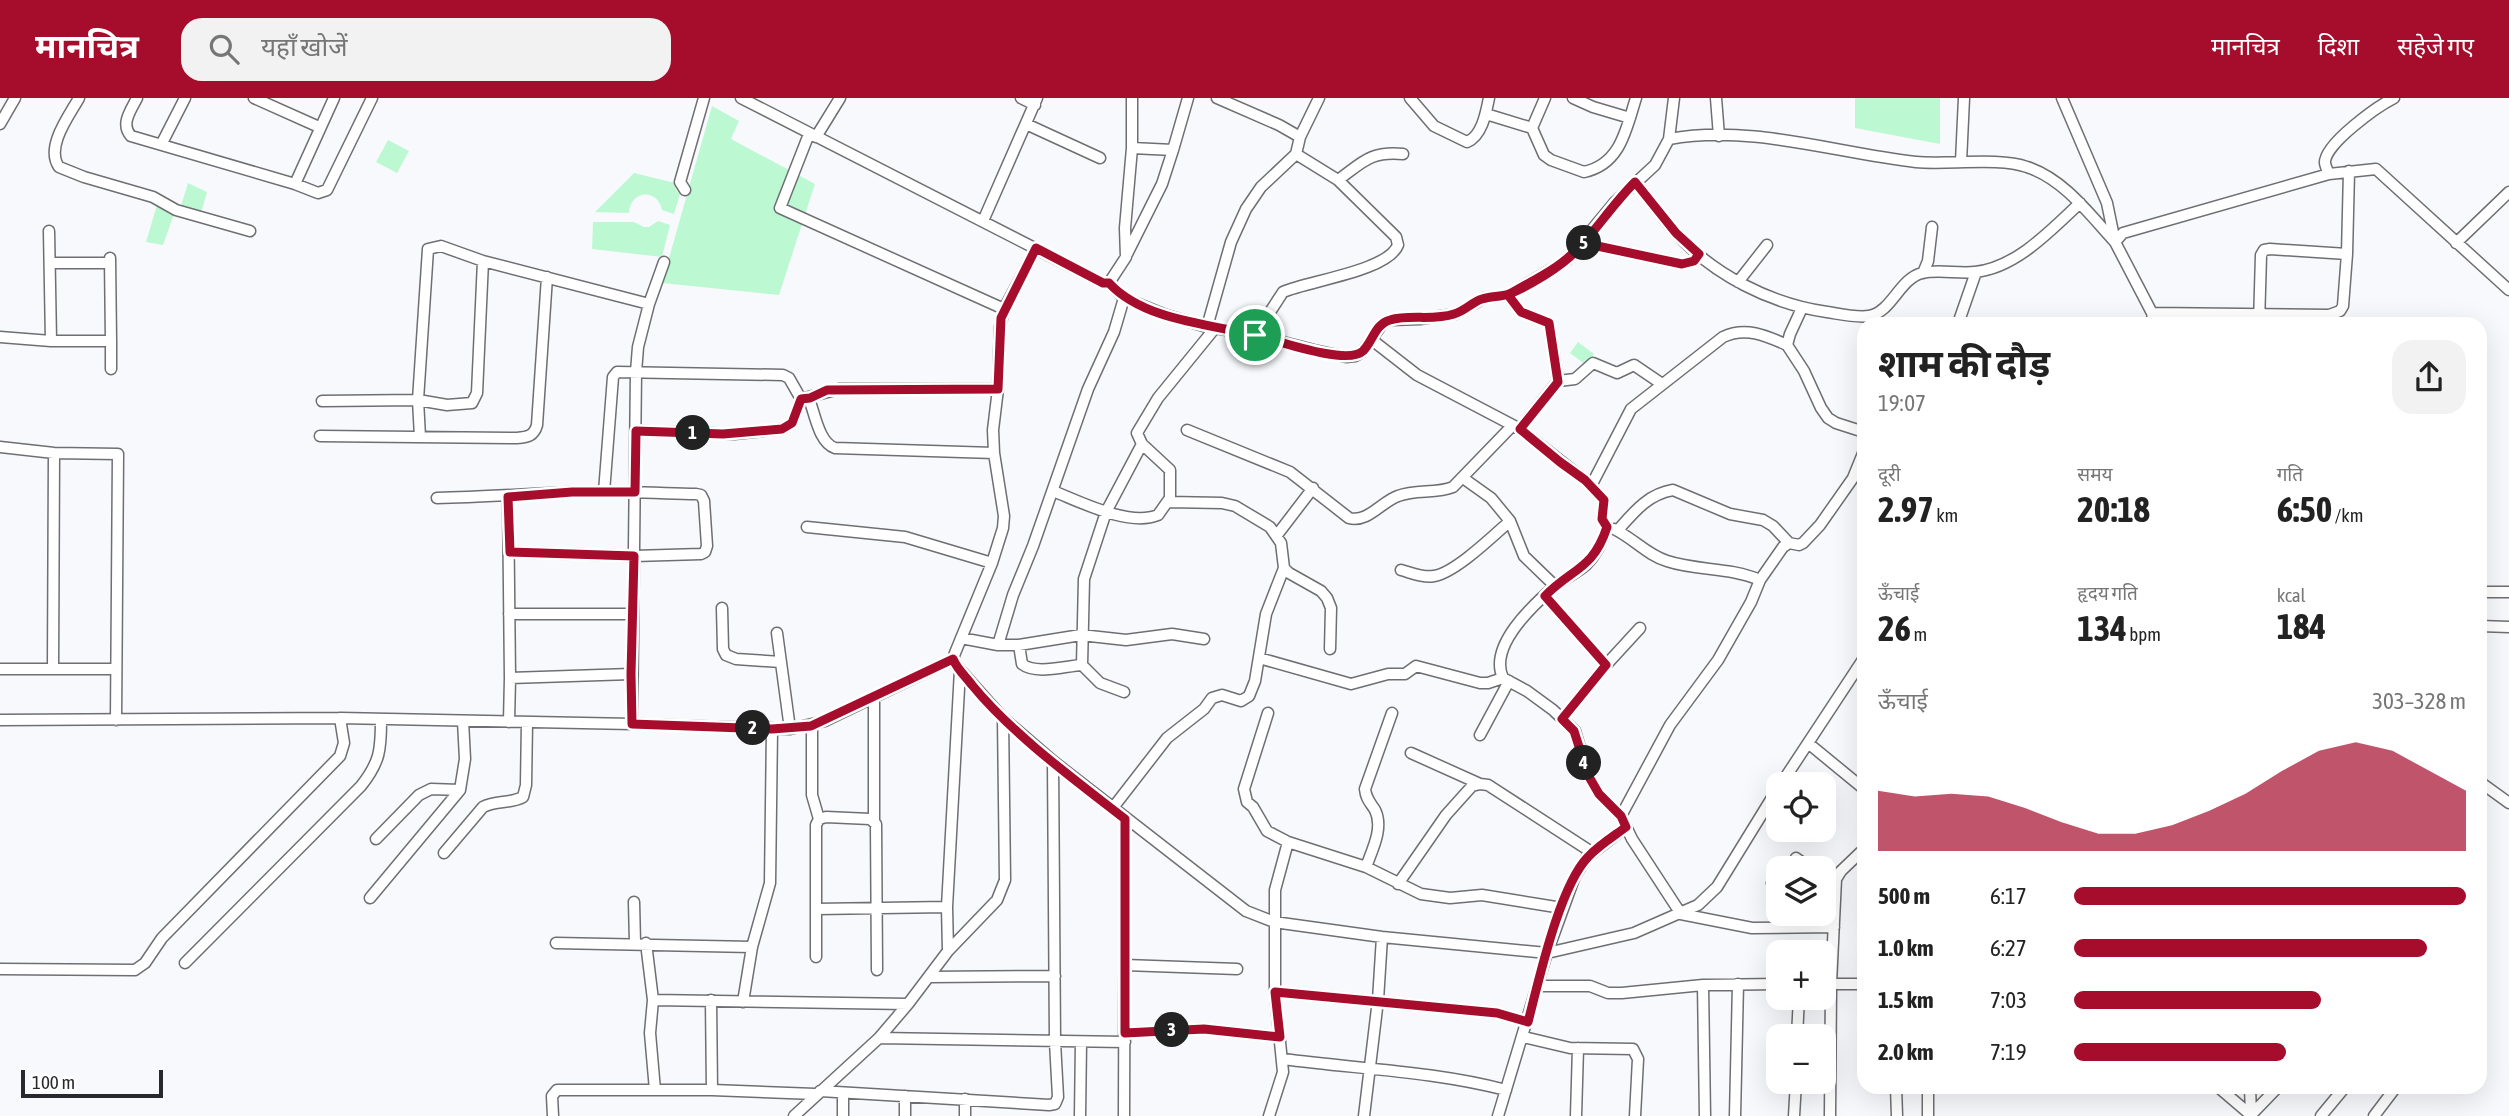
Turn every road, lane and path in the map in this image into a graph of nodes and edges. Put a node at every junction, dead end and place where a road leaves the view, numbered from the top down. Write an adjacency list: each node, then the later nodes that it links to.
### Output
1 (15, 98): 29 (street)
2 (79, 98): 55 (street)
3 (137, 98): 37 (street)
4 (185, 98): 37 (street)
5 (254, 98): 31 (street)
6 (334, 98): 31 (street)
7 (372, 98): 48 (street)
8 (704, 98): 49 (street)
9 (741, 98): 33 (street)
10 (840, 98): 33 (street)
11 (1021, 98): 26 (street)
12 (1132, 98): 38 (street)
13 (1188, 98): 39 (street)
14 (1217, 98): 35 (street)
15 (1319, 98): 35 (street)
16 (1410, 98): 27 (street)
17 (1489, 98): 27 (street)
18 (1545, 98): 32 (street)
19 (1573, 98): 28 (street)
20 (1636, 98): 28 (street)
21 (1674, 98): 36 (street)
22 (1716, 98): 34 (street)
23 (1964, 98): 43 (street)
24 (2062, 98): 56 (street)
25 (2394, 98): 45 (street)
26 (1036, 102): 30 (street)
27 (1486, 114): 32 (street)
28 (1630, 117): 32 (street)
29 (0, 124)
30 (1026, 124): 42 (street); 52 (street)
31 (319, 127): 48 (street)
32 (1532, 128)
33 (813, 135): 52 (street); 76 (street)
34 (1719, 136): 36 (street); 43 (street)
35 (1300, 137): 40 (street)
36 (1669, 139): 47 (street)
37 (162, 143): 48 (street)
38 (1132, 148): 39 (street); 61 (street)
39 (1173, 150): 61 (street)
40 (1296, 154): 46 (street); 82 (street)
41 (1403, 154): 46 (street)
42 (1100, 158)
43 (1961, 162): 51 (street)
44 (2349, 171): 45 (street); 58 (street); 63 (street)
45 (2329, 174): 56 (street)
46 (1338, 180): 83 (street)
47 (1635, 182): 57 (street); 62 (street)
48 (295, 184)
49 (685, 190)
50 (2509, 191): 58 (street)
51 (2080, 204): 56 (street); 67 (street)
52 (983, 221): 60 (street)
53 (1932, 227): 68 (street)
54 (50, 231): 66 (street)
55 (250, 231)
56 (2115, 242): 79 (street)
57 (1583, 243): 62 (street); 73 (street)
58 (2456, 243): 72 (street)
59 (1767, 245): 70 (street)
60 (1036, 248): 71 (street); 76 (street)
61 (1127, 254): 71 (street)
62 (1699, 254): 70 (street)
63 (2347, 254): 80 (street); 81 (street)
64 (483, 261): 69 (street); 95 (street); 95 (street)
65 (664, 262): 75 (street)
66 (50, 263): 86 (street); 87 (street)
67 (1976, 272): 68 (street); 78 (street)
68 (1923, 273): 77 (street)
69 (547, 277): 75 (street); 102 (street)
70 (1738, 282): 77 (street)
71 (1109, 283): 74 (street)
72 (2509, 290)
73 (1508, 295): 85 (street); 91 (street)
74 (1124, 298): 82 (street); 111 (street)
75 (649, 304): 90 (street)
76 (1004, 309): 93 (street)
77 (1802, 309): 88 (street)
78 (1960, 317)
79 (2152, 317)
80 (2259, 317)
81 (2282, 317)
82 (1211, 327): 83 (street); 103 (street)
83 (1255, 335): 85 (street)
84 (0, 337): 86 (street)
85 (1372, 340): 97 (street)
86 (51, 341): 87 (street)
87 (111, 341): 89 (street)
88 (1787, 345): 92 (street); 99 (street)
89 (111, 369)
90 (636, 372): 94 (street); 100 (street); 112 (street)
91 (1558, 382): 92 (street); 97 (street)
92 (1662, 384): 109 (street)
93 (998, 389): 94 (street); 106 (street)
94 (805, 399): 100 (street); 106 (street)
95 (418, 400): 96 (street); 102 (street)
96 (322, 401)
97 (1516, 427): 108 (street); 109 (street)
98 (1187, 430): 110 (street)
99 (1857, 430)
100 (636, 431): 113 (street)
101 (320, 436): 102 (street)
102 (420, 437)
103 (1142, 444): 116 (street); 117 (street)
104 (0, 447): 105 (street)
105 (54, 453): 152 (street); 154 (street)
106 (994, 453): 126 (street)
107 (1857, 468): 123 (street)
108 (1463, 478): 110 (street); 118 (street)
109 (1591, 486): 120 (street)
110 (1313, 488): 122 (street)
111 (1053, 491): 117 (street); 144 (street)
112 (604, 492): 113 (street); 114 (street)
113 (635, 492): 125 (street); 125 (street)
114 (508, 497): 115 (street); 124 (street)
115 (437, 498)
116 (1169, 502): 117 (street); 122 (street)
117 (1106, 512): 141 (street)
118 (1510, 521): 128 (street); 130 (street)
119 (807, 527): 126 (street)
120 (1607, 527): 121 (street); 130 (street)
121 (1618, 530): 123 (street); 129 (street)
122 (1277, 536): 127 (street)
123 (1788, 543): 129 (street)
124 (510, 552): 125 (street); 135 (street)
125 (634, 556): 136 (street)
126 (992, 563): 142 (street)
127 (1284, 568): 146 (street); 147 (street)
128 (1401, 570)
129 (1760, 580): 189 (street)
130 (1555, 586): 133 (street)
131 (2487, 592): 132 (street)
132 (2509, 592)
133 (1545, 596): 151 (street); 159 (street)
134 (722, 608): 149 (street)
135 (509, 614): 136 (street); 158 (street)
136 (632, 614): 157 (street)
137 (2487, 626): 138 (street)
138 (2509, 627)
139 (1640, 628): 151 (street)
140 (777, 633): 149 (street)
141 (1081, 635): 143 (street); 145 (street); 150 (street)
142 (961, 638): 144 (street); 148 (street)
143 (1204, 639)
144 (999, 645): 145 (street)
145 (1019, 645): 150 (street)
146 (1330, 649)
147 (1259, 658): 159 (street); 188 (street)
148 (953, 659): 156 (street); 161 (street)
149 (781, 662): 176 (street)
150 (1082, 665): 160 (street)
151 (1606, 665): 166 (street)
152 (116, 668): 154 (street); 168 (street)
153 (0, 669): 154 (street)
154 (53, 669)
155 (1857, 669): 178 (street)
156 (960, 670): 165 (street); 205 (street)
157 (631, 674): 158 (street); 173 (street)
158 (510, 678): 171 (street)
159 (1506, 680): 166 (street); 177 (street)
160 (1124, 692)
161 (874, 697): 174 (street); 192 (street)
162 (1268, 713): 195 (street)
163 (1392, 713): 199 (street)
164 (340, 718): 168 (street); 169 (street); 221 (street)
165 (1003, 718): 180 (street); 216 (street)
166 (1562, 719): 189 (street)
167 (0, 720): 168 (street)
168 (116, 720)
169 (382, 720): 170 (street); 219 (street)
170 (463, 721): 171 (street); 185 (street)
171 (509, 722): 172 (street)
172 (527, 722): 173 (street); 196 (street)
173 (632, 724): 175 (street)
174 (811, 726): 176 (street); 190 (street)
175 (772, 729): 176 (street); 215 (street)
176 (790, 729)
177 (1480, 735)
178 (1808, 743): 181 (street); 182 (street)
179 (1411, 753): 183 (street)
180 (1053, 761): 188 (street); 224 (street)
181 (1788, 772)
182 (1857, 783)
183 (1480, 784): 197 (street); 201 (street)
184 (2487, 787): 186 (street)
185 (460, 790): 194 (street); 202 (street)
186 (2509, 803)
187 (1766, 807): 208 (street)
188 (1112, 809): 191 (street)
189 (1621, 816): 193 (street)
190 (819, 819): 192 (street); 207 (street)
191 (1125, 819): 209 (street); 220 (street)
192 (874, 821): 204 (street)
193 (1626, 827): 197 (street); 208 (street)
194 (376, 839)
195 (1288, 842): 199 (street); 209 (street)
196 (444, 852)
197 (1593, 852): 206 (street)
198 (1857, 856): 200 (street)
199 (1366, 867): 201 (street)
200 (1836, 879)
201 (1398, 884): 206 (street)
202 (370, 898)
203 (634, 902): 214 (street)
204 (877, 907): 205 (street); 207 (street); 223 (street)
205 (947, 907): 216 (street)
206 (1562, 908): 217 (street)
207 (816, 909): 218 (street)
208 (1681, 914): 210 (street); 217 (street)
209 (1274, 922): 211 (street); 232 (street)
210 (1833, 927): 212 (street)
211 (1382, 937): 217 (street); 235 (street)
212 (1832, 940)
213 (556, 943): 214 (street)
214 (641, 943): 215 (street); 233 (street)
215 (752, 947): 236 (street)
216 (948, 951): 225 (street)
217 (1547, 953): 231 (street)
218 (816, 957)
219 (185, 963)
220 (1125, 965): 222 (street); 243 (street)
221 (0, 969)
222 (1237, 969)
223 (877, 970)
224 (1055, 976): 225 (street); 244 (street)
225 (929, 977): 237 (street)
226 (1738, 984): 227 (street); 230 (street); 279 (street)
227 (1766, 984)
228 (1836, 984): 229 (street)
229 (1857, 984)
230 (1703, 985): 231 (street); 278 (street)
231 (1538, 986): 239 (street)
232 (1275, 992): 235 (street); 240 (street)
233 (653, 1000): 234 (street); 249 (street)
234 (711, 1000): 236 (street); 250 (street)
235 (1378, 1000): 239 (street); 248 (street)
236 (743, 1002): 237 (street)
237 (908, 1004): 242 (street)
238 (1828, 1010): 281 (street)
239 (1528, 1022): 241 (street)
240 (1280, 1037): 243 (street); 247 (street)
241 (1524, 1037): 246 (street); 251 (street)
242 (879, 1038): 244 (street); 252 (street)
243 (1125, 1038): 245 (street); 272 (street)
244 (1055, 1042): 245 (street); 264 (street)
245 (1081, 1042): 271 (street)
246 (1578, 1048): 276 (street); 277 (street)
247 (1283, 1059): 248 (street); 273 (street)
248 (1368, 1070): 251 (street); 274 (street)
249 (655, 1090): 250 (street); 265 (street)
250 (712, 1090): 252 (street)
251 (1506, 1090): 275 (street)
252 (817, 1092): 253 (street); 266 (street)
253 (844, 1093): 262 (street); 267 (street)
254 (1795, 1094): 280 (street)
255 (1896, 1094): 282 (street)
256 (1928, 1094): 283 (street)
257 (2226, 1094): 284 (street)
258 (2250, 1094): 284 (street)
259 (2271, 1094): 284 (street)
260 (2339, 1094): 285 (street)
261 (2391, 1094): 286 (street)
262 (905, 1096): 263 (street); 268 (street)
263 (965, 1099): 264 (street); 269 (street)
264 (1029, 1104): 270 (street)
265 (552, 1116)
266 (793, 1116)
267 (843, 1116)
268 (905, 1116)
269 (965, 1116)
270 (1028, 1116)
271 (1080, 1116)
272 (1124, 1116)
273 (1269, 1116)
274 (1364, 1116)
275 (1499, 1116)
276 (1576, 1116)
277 (1635, 1116)
278 (1705, 1116)
279 (1735, 1116)
280 (1794, 1116)
281 (1830, 1116)
282 (1896, 1116)
283 (1928, 1116)
284 (2251, 1116)
285 (2321, 1116)
286 (2374, 1116)

